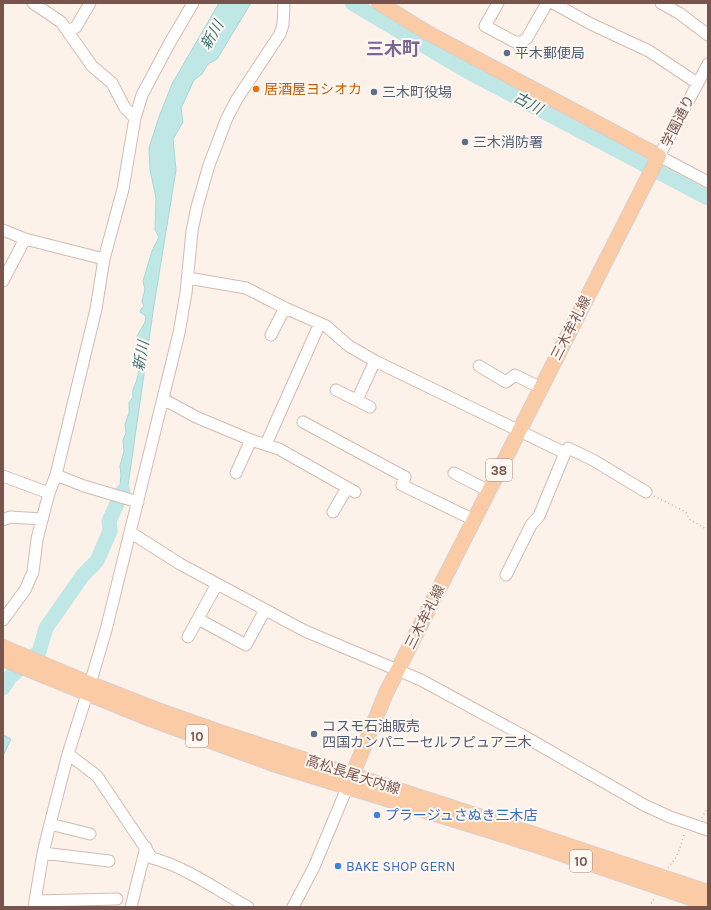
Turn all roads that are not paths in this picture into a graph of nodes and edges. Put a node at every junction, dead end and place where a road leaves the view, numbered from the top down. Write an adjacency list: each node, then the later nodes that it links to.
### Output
1 (33, 3): 10 (street)
2 (90, 3): 10 (street)
3 (193, 3): 14 (street)
4 (284, 3): 20 (street)
5 (379, 3): 15 (main road)
6 (498, 3): 7 (street)
7 (547, 3)
8 (553, 3): 13 (street)
9 (661, 3): 11 (street)
10 (68, 31): 14 (street)
11 (708, 35)
12 (708, 64): 13 (street, 学園通り)
13 (697, 83): 15 (street, 学園通り)
14 (135, 118): 19 (street)
15 (659, 156): 16 (street); 27 (main road, 三木牟礼線 / 38)
16 (708, 182)
17 (3, 230): 18 (street)
18 (25, 239): 19 (street); 21 (street)
19 (104, 259): 39 (street)
20 (188, 278): 22 (street); 29 (street)
21 (3, 281)
22 (285, 308): 23 (street); 24 (street)
23 (320, 323): 25 (street); 35 (street)
24 (271, 335)
25 (375, 362): 30 (street); 33 (street)
26 (479, 366): 27 (street)
27 (541, 388): 33 (main road, 三木牟礼線 / 38)
28 (336, 390): 30 (street)
29 (163, 399): 34 (street); 44 (street)
30 (357, 400): 31 (street)
31 (370, 407)
32 (303, 422): 48 (street)
33 (519, 430): 36 (street); 41 (main road, 三木牟礼線 / 38)
34 (251, 440): 35 (street); 37 (street)
35 (266, 444): 45 (street)
36 (565, 453): 42 (street); 50 (street)
37 (236, 473)
38 (454, 473): 41 (street)
39 (56, 475): 43 (street); 44 (street)
40 (3, 476): 43 (street)
41 (489, 491): 48 (main road, 三木牟礼線 / 38)
42 (646, 492)
43 (49, 494): 46 (street)
44 (133, 501): 49 (street)
45 (333, 512)
46 (42, 519): 47 (street); 54 (street)
47 (3, 520)
48 (474, 520): 57 (main road, 三木牟礼線 / 38)
49 (130, 532): 51 (street); 58 (street)
50 (506, 575)
51 (218, 584): 52 (street); 53 (street)
52 (265, 610): 53 (street); 57 (street)
53 (198, 619): 55 (street)
54 (3, 620)
55 (188, 637)
56 (5, 652): 58 (main road, 高松長尾大内線 / 10)
57 (398, 670): 60 (main road, 三木牟礼線 / 38); 62 (street)
58 (89, 689): 59 (street); 60 (main road, 高松長尾大内線 / 10)
59 (68, 754): 61 (street); 64 (street)
60 (350, 782): 67 (main road, 高松長尾大内線 / 10); 70 (main road, 高松長尾大内線 / 10); 73 (street)
61 (50, 824): 63 (street); 65 (street)
62 (698, 827)
63 (90, 834)
64 (146, 847): 71 (street); 72 (street)
65 (43, 853): 66 (street); 69 (street)
66 (109, 861)
67 (708, 892)
68 (117, 899): 69 (street)
69 (34, 904)
70 (708, 904)
71 (131, 907)
72 (248, 907)
73 (293, 907)

